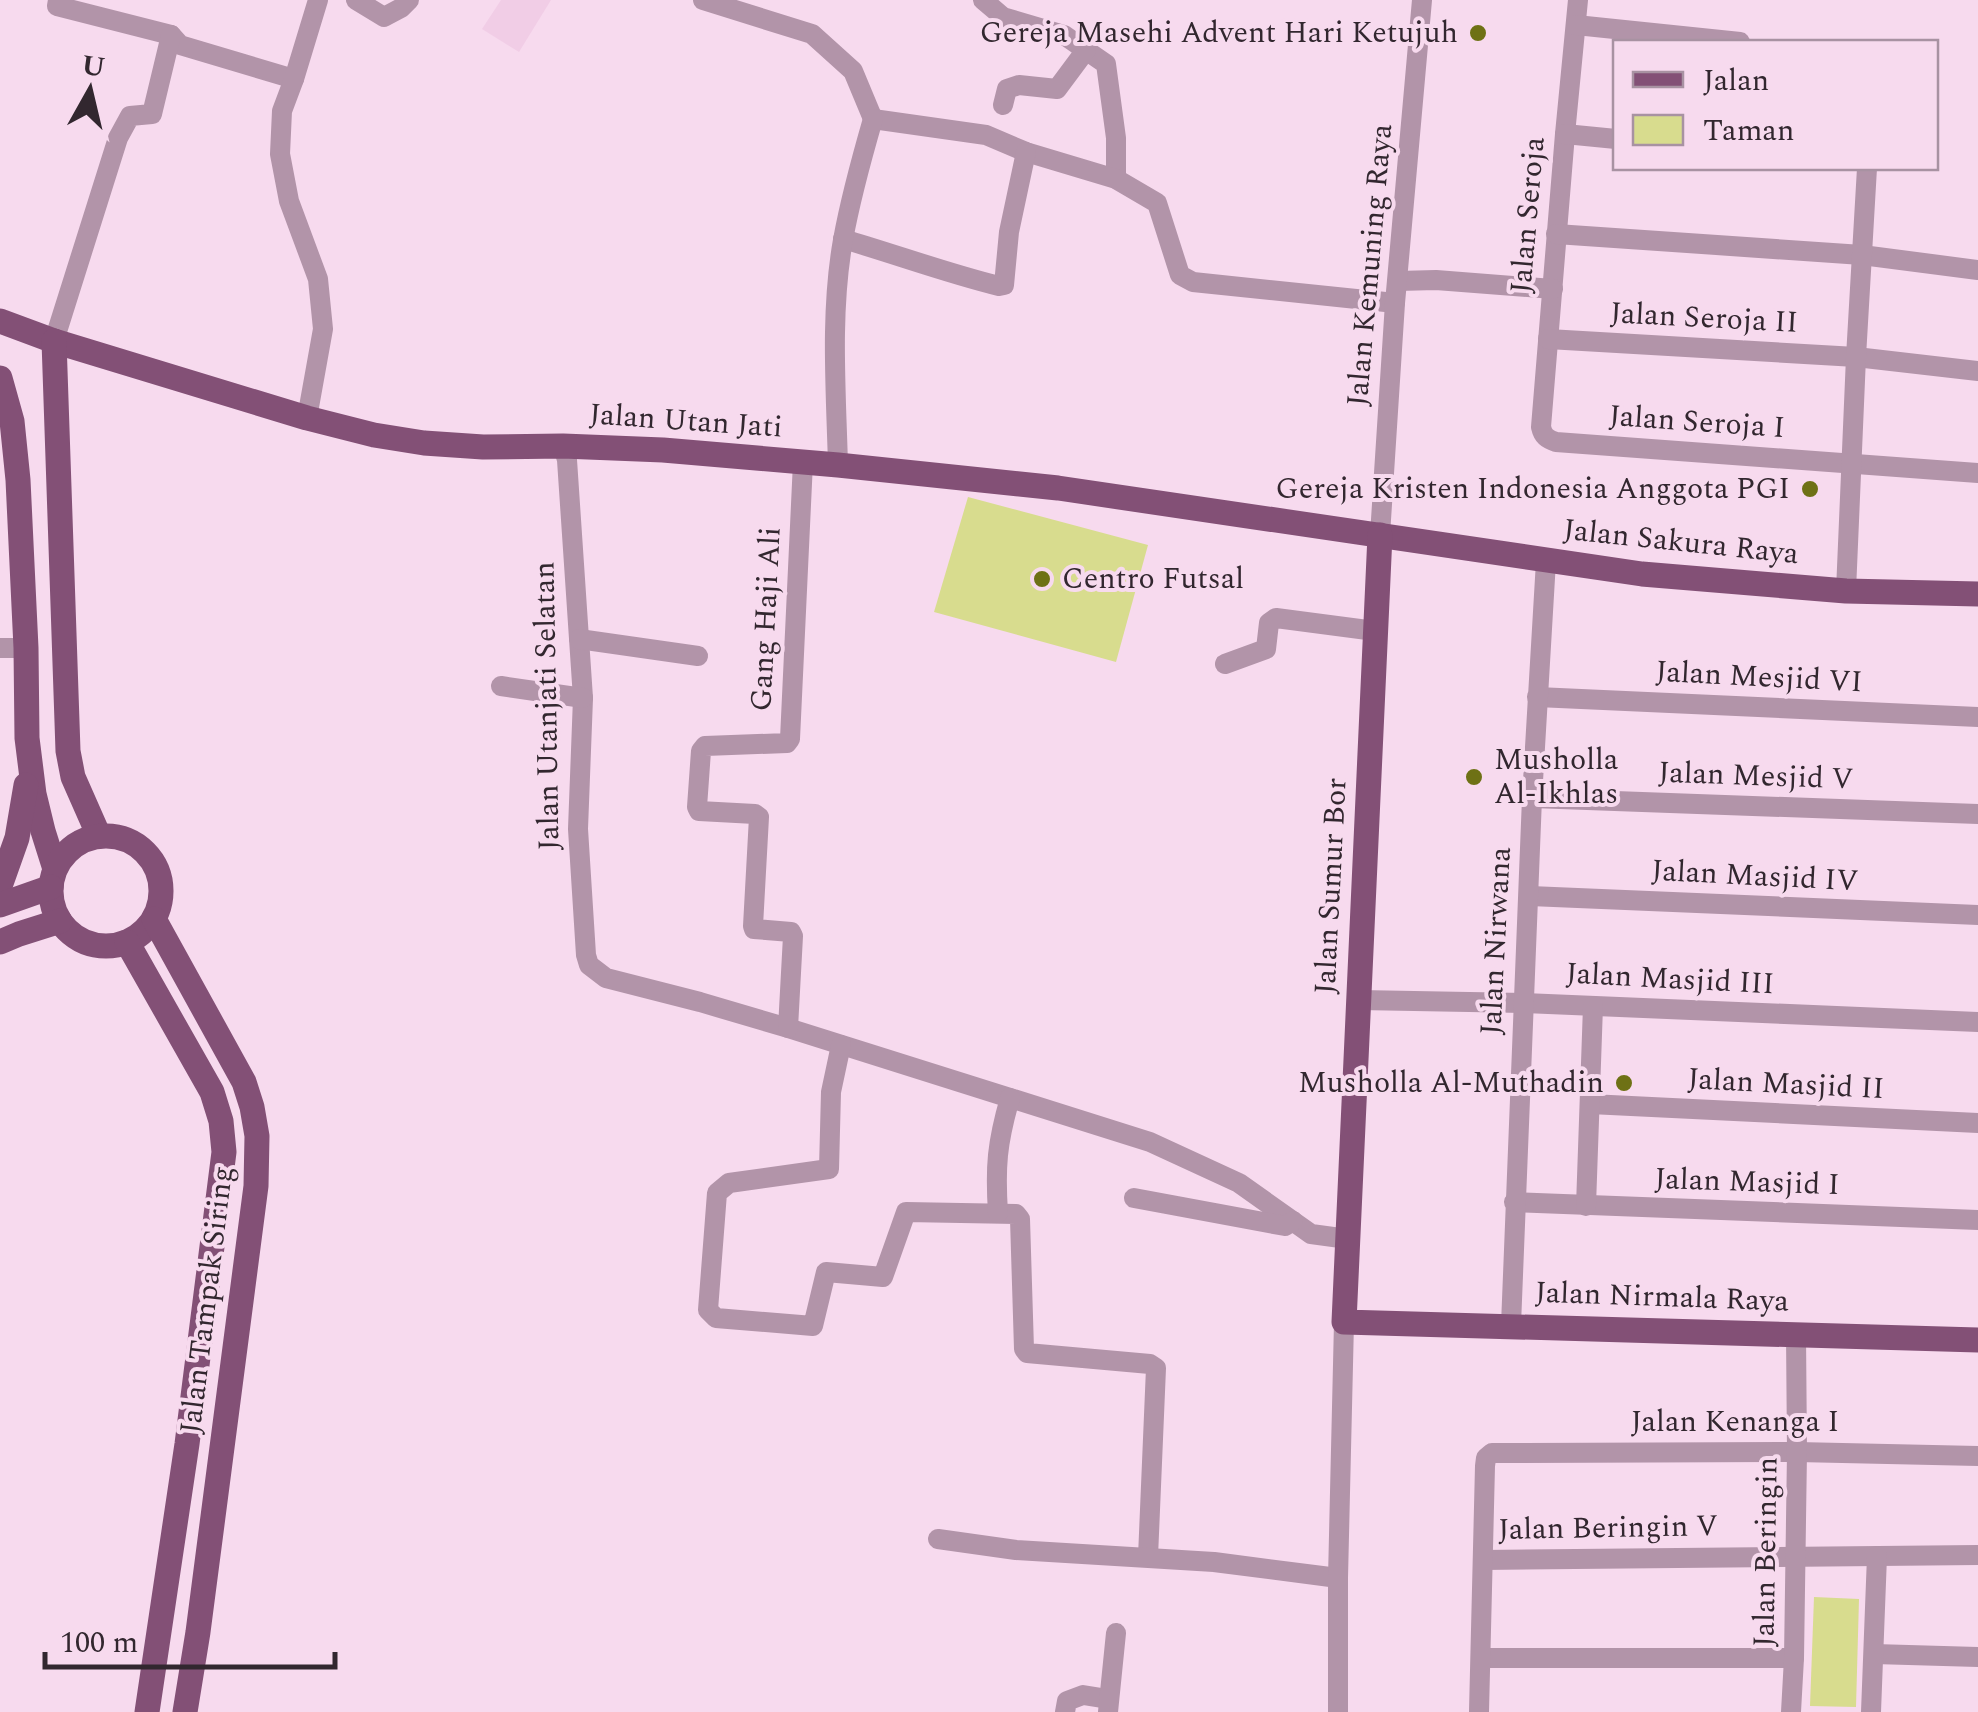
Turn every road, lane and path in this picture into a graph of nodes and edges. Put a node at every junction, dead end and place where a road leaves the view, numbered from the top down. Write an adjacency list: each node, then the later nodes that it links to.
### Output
1 (58, 0): 10 (street)
2 (318, 0): 13 (street)
3 (356, 0): 4 (street)
4 (409, 0)
5 (704, 0): 15 (street)
6 (983, 0): 12 (street)
7 (1422, 0): 25 (street, Jalan Kemuning Raya)
8 (1578, 0): 9 (street, Jalan Seroja)
9 (1576, 25): 11 (street); 16 (street, Jalan Seroja)
10 (171, 36): 13 (street); 30 (street)
11 (1721, 40)
12 (1086, 50): 14 (street); 20 (street)
13 (294, 79): 36 (street)
14 (1002, 105)
15 (873, 119): 18 (street); 22 (street)
16 (1564, 134): 17 (street); 21 (street, Jalan Seroja)
17 (1613, 138)
18 (1026, 152): 20 (street); 22 (street)
19 (1867, 170): 23 (street)
20 (1116, 178): 27 (street)
21 (1556, 234): 23 (street); 26 (street, Jalan Seroja)
22 (843, 239): 41 (street)
23 (1862, 255): 24 (street); 32 (street)
24 (1978, 270)
25 (1398, 281): 26 (street); 27 (street, Jalan Kemuning Raya)
26 (1552, 288): 29 (street, Jalan Seroja)
27 (1396, 303): 43 (street, Jalan Kemuning Raya)
28 (0, 321): 30 (main road, Jalan Utan Jati)
29 (1548, 338): 32 (street, Jalan Seroja II); 37 (street, Jalan Seroja)
30 (54, 341): 31 (main road, Jalan Utan Jati); 35 (main road)
31 (91, 352): 35 (main road); 36 (main road, Jalan Utan Jati)
32 (1856, 357): 33 (street, Jalan Seroja II); 40 (street)
33 (1978, 371)
34 (0, 378): 51 (main road)
35 (55, 378): 61 (main road)
36 (307, 418): 38 (main road, Jalan Utan Jati)
37 (1542, 434): 40 (street, Jalan Seroja I)
38 (563, 446): 39 (main road, Jalan Utan Jati); 50 (street, Jalan Utanjati Selatan)
39 (803, 462): 41 (main road, Jalan Utan Jati); 75 (street, Gang Haji Ali)
40 (1851, 462): 42 (street, Jalan Seroja I); 47 (street)
41 (838, 465): 43 (main road, Jalan Utan Jati)
42 (1978, 473)
43 (1368, 533): 44 (main road, Jalan Sakura Raya); 46 (main road, Jalan Sumur Bor)
44 (1420, 542): 45 (main road, Jalan Sakura Raya); 46 (main road)
45 (1546, 561): 47 (main road, Jalan Sakura Raya); 55 (street, Jalan Nirwana)
46 (1378, 580): 49 (main road, Jalan Sumur Bor)
47 (1846, 591): 48 (main road, Jalan Sakura Raya)
48 (1978, 594)
49 (1375, 631): 53 (street); 71 (main road, Jalan Sumur Bor)
50 (579, 639): 52 (street); 56 (street, Jalan Utanjati Selatan)
51 (13, 648): 58 (main road)
52 (698, 656)
53 (1225, 664)
54 (501, 686): 56 (street)
55 (1537, 697): 57 (street, Jalan Mesjid VI); 59 (street, Jalan Nirwana)
56 (583, 698): 75 (street, Jalan Utanjati Selatan)
57 (1978, 717)
58 (27, 738): 62 (main road); 63 (main road)
59 (1532, 798): 60 (street, Jalan Mesjid V); 64 (street, Jalan Nirwana)
60 (1978, 814)
61 (98, 836): 62 (main road); 67 (main road)
62 (53, 878): 65 (main road); 68 (main road)
63 (0, 886)
64 (1530, 896): 66 (street, Jalan Masjid IV); 72 (street, Jalan Nirwana)
65 (0, 905)
66 (1978, 916)
67 (154, 919): 70 (main road); 107 (main road, Jalan Tampak Siring)
68 (60, 921): 69 (main road); 70 (main road)
69 (0, 942)
70 (127, 942): 106 (main road, Jalan Tampak Siring)
71 (1359, 1000): 72 (street, Jalan Masjid III); 86 (main road, Jalan Sumur Bor)
72 (1524, 1002): 73 (street, Jalan Masjid III); 81 (street, Jalan Nirwana)
73 (1593, 1006): 74 (street, Jalan Masjid III); 78 (street)
74 (1978, 1022)
75 (788, 1028): 76 (street)
76 (841, 1046): 77 (street); 83 (street)
77 (1010, 1098): 83 (street); 84 (street)
78 (1590, 1104): 79 (street, Jalan Masjid II); 82 (street)
79 (1978, 1123)
80 (1134, 1198): 84 (street)
81 (1514, 1202): 82 (street, Jalan Masjid I); 88 (street, Jalan Nirwana)
82 (1586, 1206): 85 (street, Jalan Masjid I)
83 (998, 1214): 96 (street)
84 (1293, 1220): 86 (street)
85 (1978, 1220)
86 (1330, 1237): 87 (main road, Jalan Sumur Bor)
87 (1344, 1322): 88 (main road, Jalan Nirmala Raya); 99 (street, Jalan Sumur Bor)
88 (1511, 1325): 89 (main road, Jalan Nirmala Raya)
89 (1796, 1334): 90 (main road, Jalan Nirmala Raya); 91 (street, Jalan Beringin)
90 (1978, 1340)
91 (1797, 1452): 92 (street, Jalan Kenanga I); 94 (street, Jalan Beringin); 98 (street, Jalan Kenanga I)
92 (1978, 1456)
93 (938, 1540): 96 (street)
94 (1795, 1555): 97 (street, Jalan Beringin V); 98 (street, Jalan Beringin V); 104 (street, Jalan Beringin)
95 (1978, 1555): 97 (street, Jalan Beringin V)
96 (1148, 1556): 99 (street)
97 (1877, 1556): 101 (street)
98 (1483, 1560): 103 (street)
99 (1333, 1578): 109 (street, Jalan Sumur Bor)
100 (1116, 1633): 105 (street)
101 (1874, 1654): 102 (street); 112 (street)
102 (1978, 1657)
103 (1482, 1658): 104 (street); 110 (street)
104 (1794, 1658): 111 (street, Jalan Beringin)
105 (1108, 1706): 108 (street)
106 (147, 1712)
107 (185, 1712)
108 (1066, 1712)
109 (1338, 1712)
110 (1479, 1712)
111 (1791, 1712)
112 (1871, 1712)

